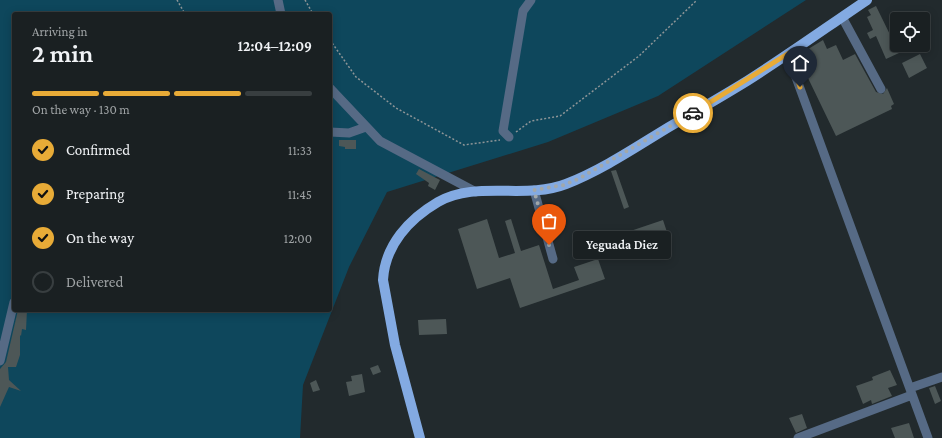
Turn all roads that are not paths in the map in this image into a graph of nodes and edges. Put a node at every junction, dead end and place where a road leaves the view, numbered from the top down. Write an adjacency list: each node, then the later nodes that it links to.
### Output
1 (278, 0): 4 (street)
2 (531, 0): 11 (street)
3 (867, 0): 5 (main road)
4 (281, 12)
5 (842, 17): 6 (main road); 7 (street)
6 (789, 53): 12 (main road); 18 (street)
7 (881, 89)
8 (332, 90): 9 (street)
9 (366, 127): 10 (street); 13 (street)
10 (332, 132)
11 (510, 137)
12 (534, 190): 13 (main road); 14 (street)
13 (476, 192): 19 (main road)
14 (553, 259)
15 (12, 310): 16 (street)
16 (0, 361)
17 (942, 377): 18 (street)
18 (911, 392): 20 (street); 21 (street)
19 (420, 438)
20 (798, 438)
21 (928, 438)

